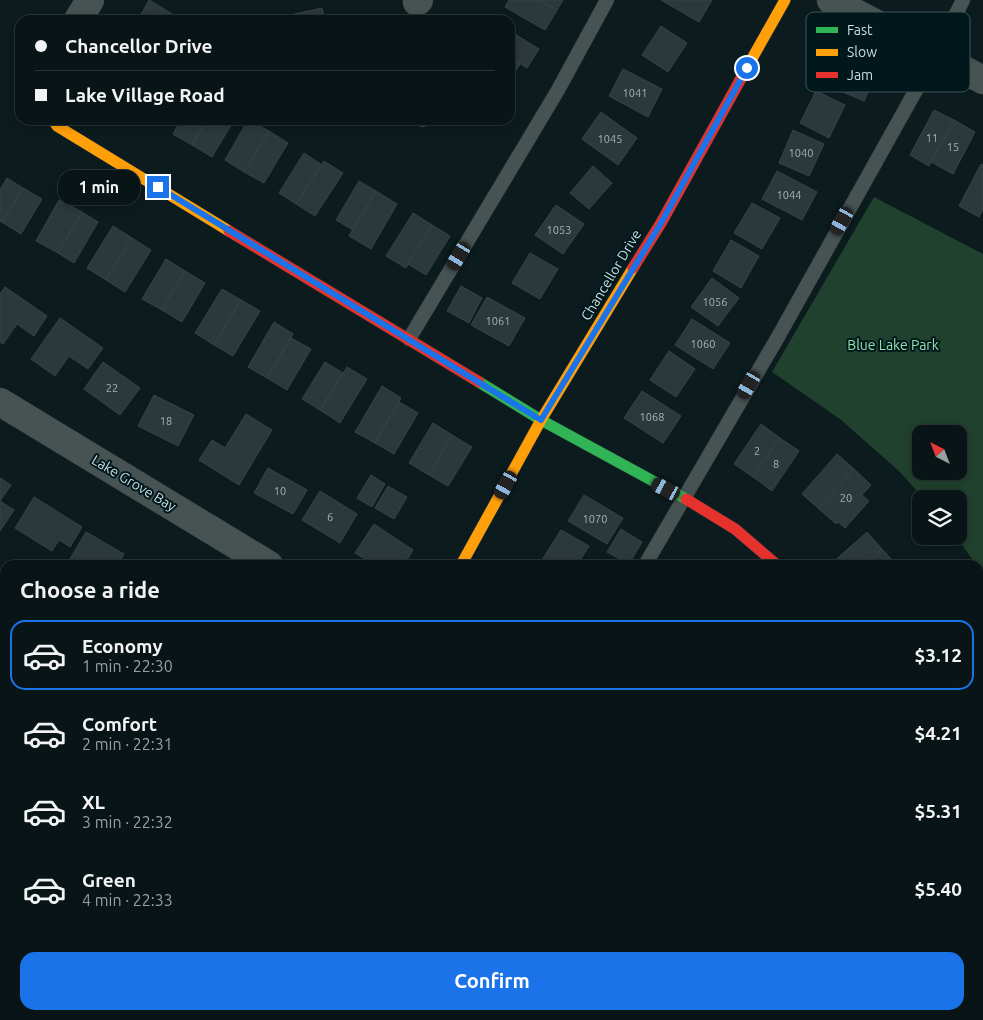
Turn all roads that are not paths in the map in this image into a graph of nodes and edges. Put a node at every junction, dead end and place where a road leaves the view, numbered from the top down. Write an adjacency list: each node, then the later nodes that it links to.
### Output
1 (90, 0): 8 (street)
2 (607, 0): 13 (lane)
3 (785, 0): 15 (street, Chancellor Drive)
4 (831, 0): 6 (street)
5 (963, 0): 7 (lane)
6 (853, 12)
7 (957, 12)
8 (81, 15)
9 (970, 74): 10 (street)
10 (983, 80)
11 (915, 92): 16 (lane)
12 (56, 125): 13 (street)
13 (409, 339): 15 (street)
14 (0, 402): 17 (street, Lake Grove Bay)
15 (541, 420): 16 (street); 18 (street, Chancellor Drive)
16 (684, 498): 19 (lane); 20 (street)
17 (261, 560)
18 (464, 560)
19 (648, 560)
20 (770, 560)

